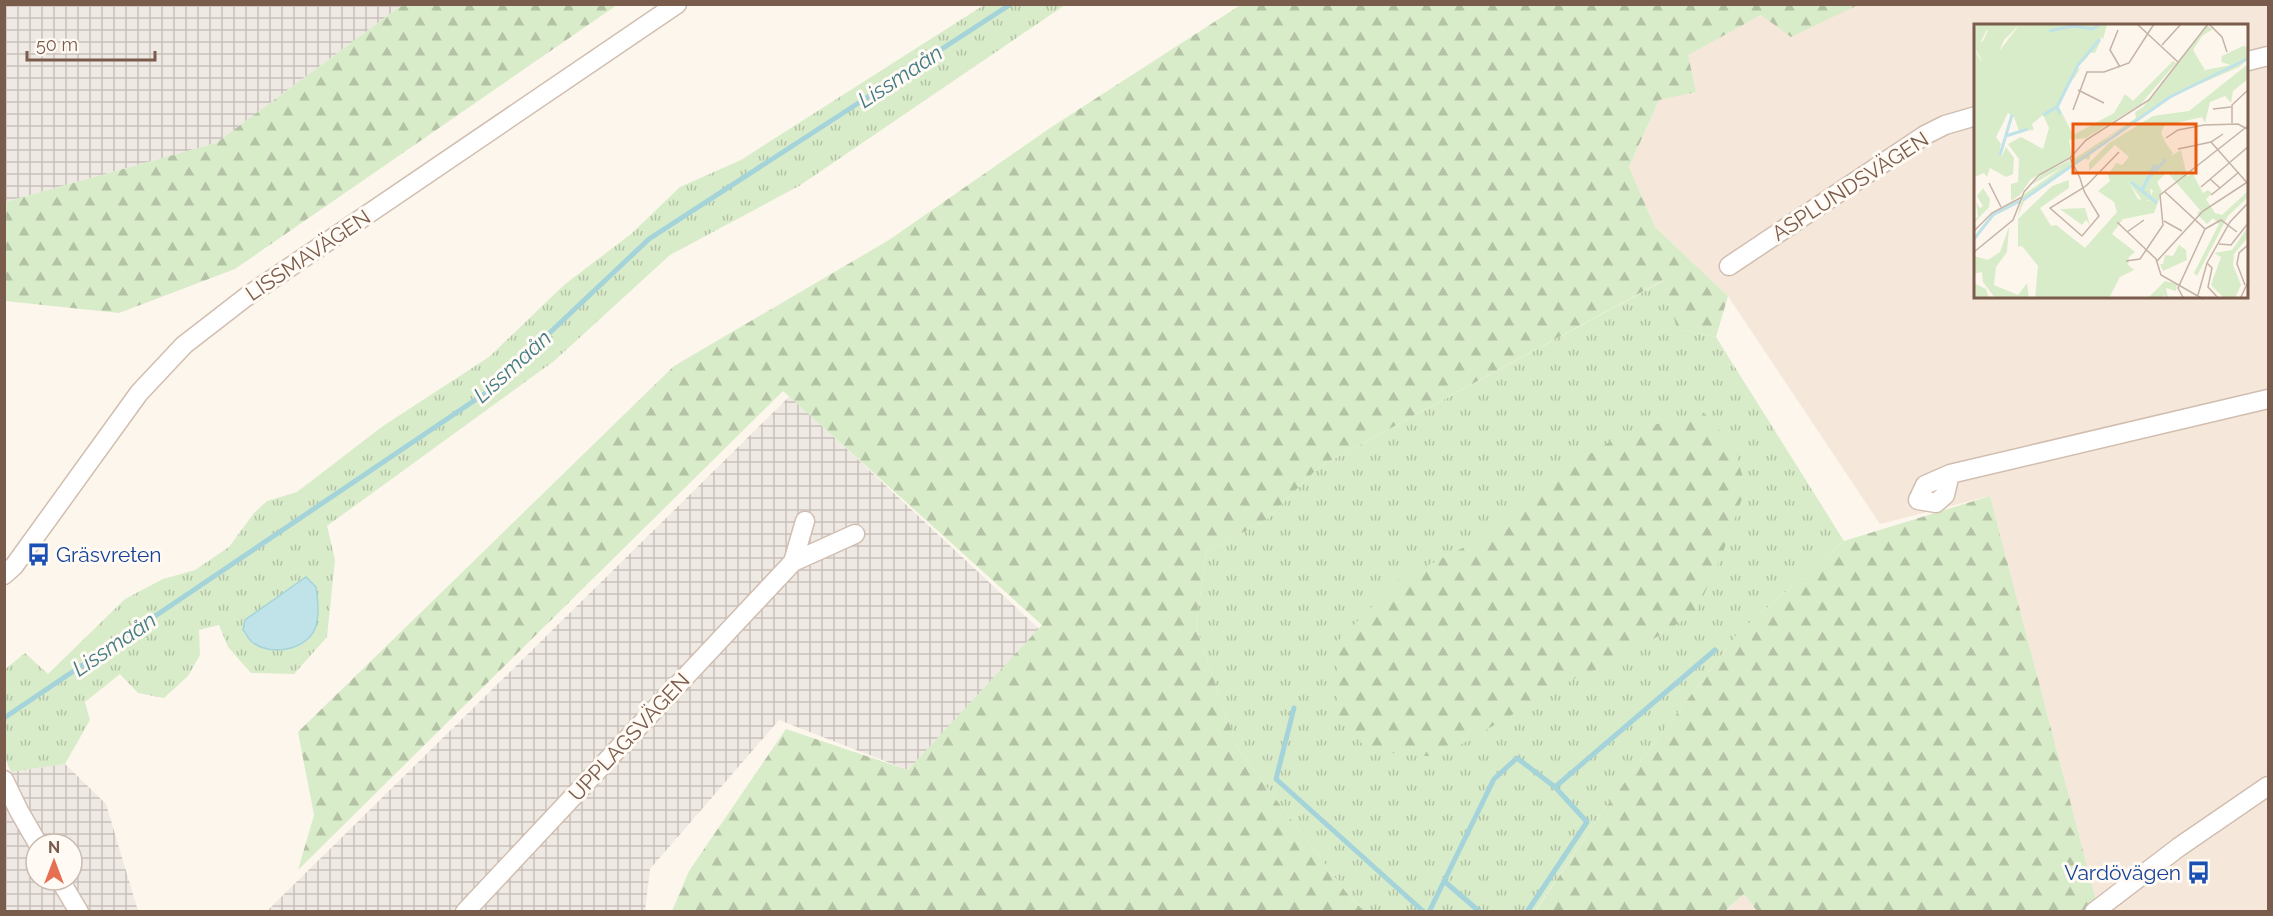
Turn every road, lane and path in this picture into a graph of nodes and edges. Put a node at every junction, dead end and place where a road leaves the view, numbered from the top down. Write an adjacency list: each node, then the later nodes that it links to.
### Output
1 (677, 4): 11 (street, LISSMAVÄGEN)
2 (2268, 56): 3 (street)
3 (2249, 61)
4 (1974, 117): 5 (street, ASPLUNDSVÄGEN)
5 (1729, 266)
6 (2268, 399): 7 (street)
7 (1950, 474)
8 (805, 521): 10 (street)
9 (855, 534): 10 (street)
10 (793, 562): 17 (street, UPPLAGSVÄGEN)
11 (4, 575)
12 (4, 780): 14 (street)
13 (2268, 786): 18 (street)
14 (31, 832)
15 (67, 892): 16 (street)
16 (79, 912)
17 (465, 912)
18 (2094, 912)

